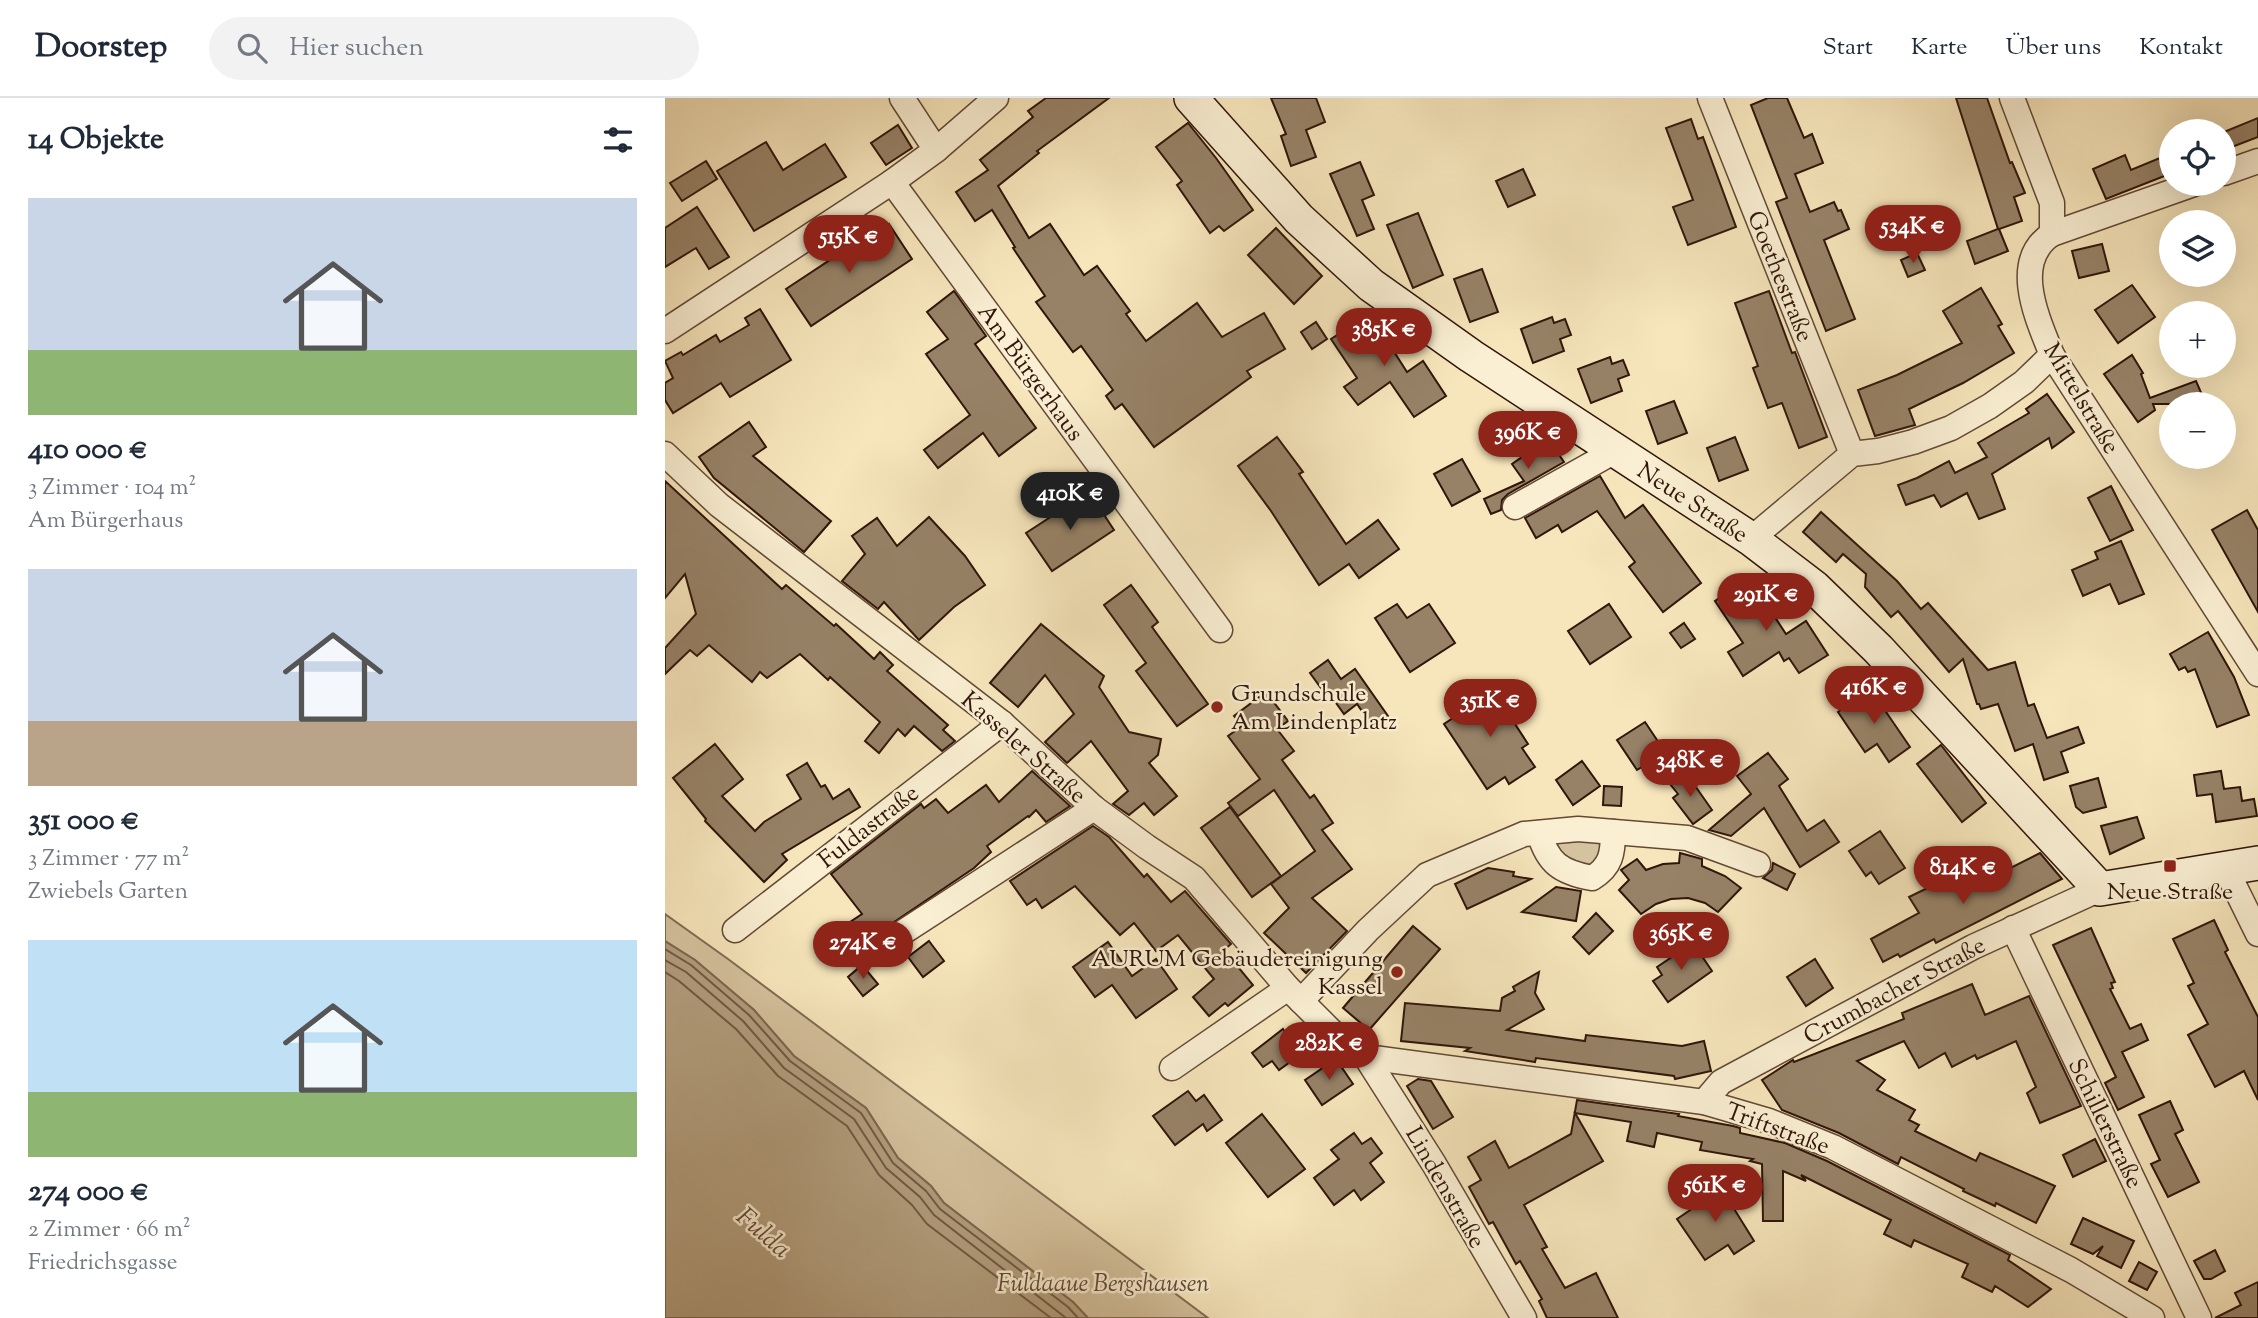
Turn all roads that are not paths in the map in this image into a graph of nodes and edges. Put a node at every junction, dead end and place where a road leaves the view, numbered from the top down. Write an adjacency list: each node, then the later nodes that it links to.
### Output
1 (902, 98): 6 (street)
2 (996, 98): 6 (street)
3 (1710, 98): 16 (street, Goethestraße)
4 (2011, 98): 11 (street)
5 (1200, 100): 14 (street, Neue Straße)
6 (936, 150): 9 (street)
7 (2258, 161): 8 (street)
8 (2236, 169)
9 (893, 182): 12 (street); 19 (street, Am Bürgerhaus)
10 (2160, 196): 11 (street)
11 (2052, 234): 13 (street, Mittelstraße)
12 (665, 331)
13 (2052, 355): 16 (street); 20 (street, Mittelstraße)
14 (1615, 451): 17 (street); 18 (street, Neue Straße)
15 (665, 453): 21 (street, Kasseler Straße)
16 (1852, 454): 18 (street)
17 (1515, 507)
18 (1751, 539): 27 (street, Neue Straße)
19 (1220, 630)
20 (2258, 674)
21 (1002, 723): 22 (street, Kasseler Straße); 29 (street, Fuldastraße)
22 (1094, 808): 31 (street); 32 (street, Kasseler Straße)
23 (1613, 832): 24 (street); 24 (street); 25 (street)
24 (1539, 833): 32 (street)
25 (1758, 864)
26 (2242, 866): 27 (street, Crumbacher Straße); 30 (street)
27 (2100, 889): 28 (street, Crumbacher Straße)
28 (2013, 928): 35 (street, Crumbacher Straße); 38 (street, Schillerstraße)
29 (735, 930)
30 (2258, 934)
31 (891, 940)
32 (1295, 994): 33 (street, Kasseler Straße); 34 (street)
33 (1366, 1057): 35 (street, Triftstraße); 36 (street, Lindenstraße)
34 (1172, 1068)
35 (1704, 1102): 37 (street, Triftstraße)
36 (1524, 1318)
37 (2152, 1318)
38 (2199, 1318)

